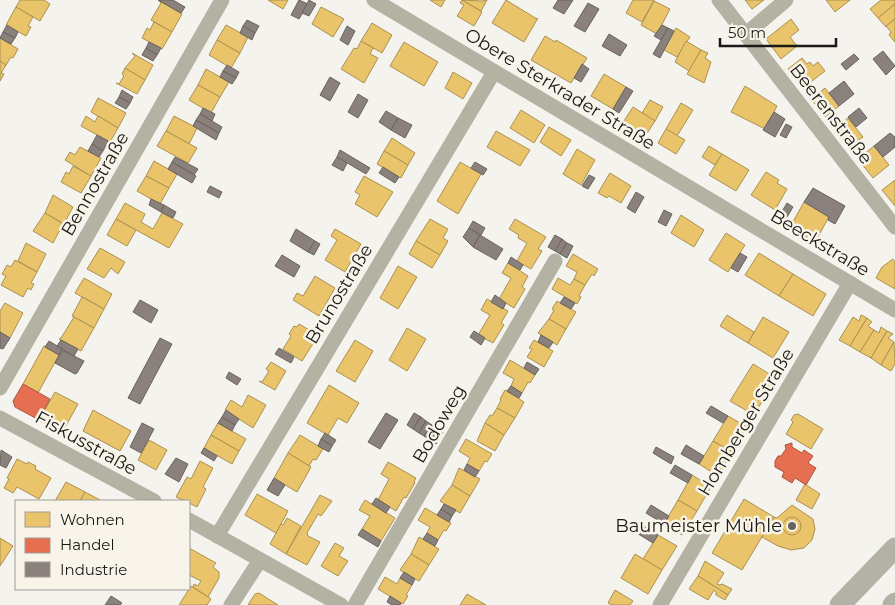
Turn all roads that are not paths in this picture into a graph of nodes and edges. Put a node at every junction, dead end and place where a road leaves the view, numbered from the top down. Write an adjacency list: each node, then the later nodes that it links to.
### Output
1 (222, 0): 12 (street, Bennostraße)
2 (374, 0): 6 (street, Obere Sterkrader Straße)
3 (719, 0): 5 (street, Beerenstraße)
4 (786, 0): 5 (street)
5 (746, 34): 8 (street, Beerenstraße)
6 (494, 72): 7 (street, Obere Sterkrader Straße); 16 (street, Brunostraße)
7 (726, 209): 10 (street, Beeckstraße)
8 (895, 227)
9 (555, 261): 21 (street, Bodoweg)
10 (850, 283): 11 (street, Beeckstraße); 22 (street, Homberger Straße)
11 (895, 310)
12 (0, 388)
13 (0, 418): 14 (street, Fiskusstraße)
14 (152, 500)
15 (190, 521): 16 (street)
16 (217, 536): 18 (street)
17 (895, 548): 23 (highway)
18 (260, 560): 19 (street); 20 (street)
19 (231, 605)
20 (341, 605)
21 (355, 605)
22 (660, 605)
23 (840, 605)

